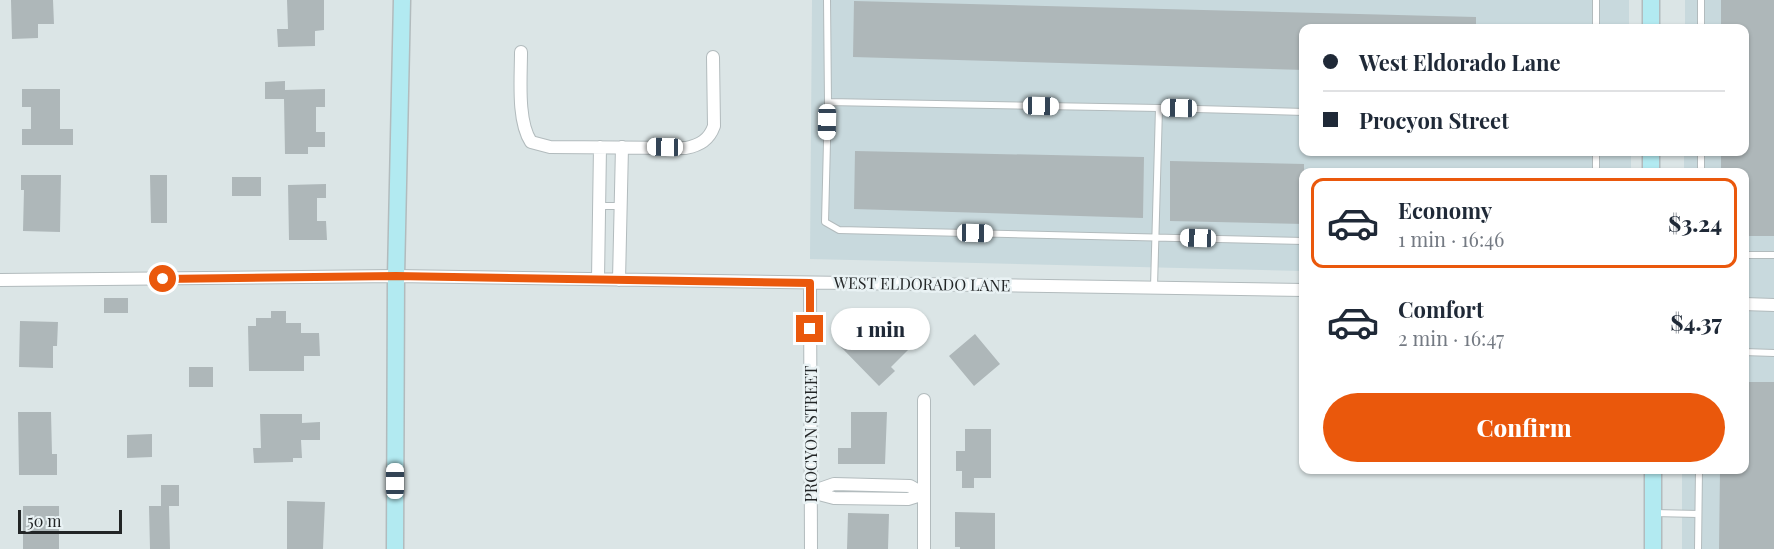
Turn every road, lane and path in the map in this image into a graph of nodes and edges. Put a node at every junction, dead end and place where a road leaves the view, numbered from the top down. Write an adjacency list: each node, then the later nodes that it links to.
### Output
1 (402, 0): 22 (main road)
2 (827, 0): 11 (lane)
3 (1596, 0): 6 (lane)
4 (1651, 0): 7 (main road)
5 (1701, 0): 8 (lane)
6 (1596, 24)
7 (1651, 24)
8 (1701, 24)
9 (521, 52): 14 (street)
10 (713, 57): 15 (street)
11 (828, 102): 12 (lane); 18 (lane)
12 (1159, 108): 13 (lane); 18 (lane)
13 (1299, 112)
14 (600, 147): 15 (street); 16 (street)
15 (622, 147): 17 (street)
16 (600, 206): 17 (lane); 23 (street)
17 (621, 206): 25 (street)
18 (1155, 237): 19 (lane); 27 (lane)
19 (1299, 241)
20 (1749, 255): 21 (lane)
21 (1774, 255)
22 (396, 276): 23 (street, WEST ELDORADO LANE); 24 (street, WEST ELDORADO LANE); 40 (main road)
23 (598, 279): 25 (street, WEST ELDORADO LANE)
24 (0, 280)
25 (619, 280): 26 (street, WEST ELDORADO LANE)
26 (810, 283): 27 (street, WEST ELDORADO LANE); 36 (street, PROCYON STREET)
27 (1154, 287): 28 (street, WEST ELDORADO LANE)
28 (1299, 290)
29 (1749, 304): 30 (street)
30 (1774, 305)
31 (1749, 352): 32 (lane)
32 (1774, 353)
33 (924, 400): 37 (street)
34 (1653, 474): 38 (main road)
35 (1699, 474): 39 (lane)
36 (811, 492): 37 (street); 41 (street, PROCYON STREET)
37 (924, 494): 42 (street)
38 (1653, 513): 39 (lane); 43 (main road)
39 (1698, 514): 44 (lane)
40 (395, 549)
41 (811, 549)
42 (924, 549)
43 (1653, 549)
44 (1698, 549)

